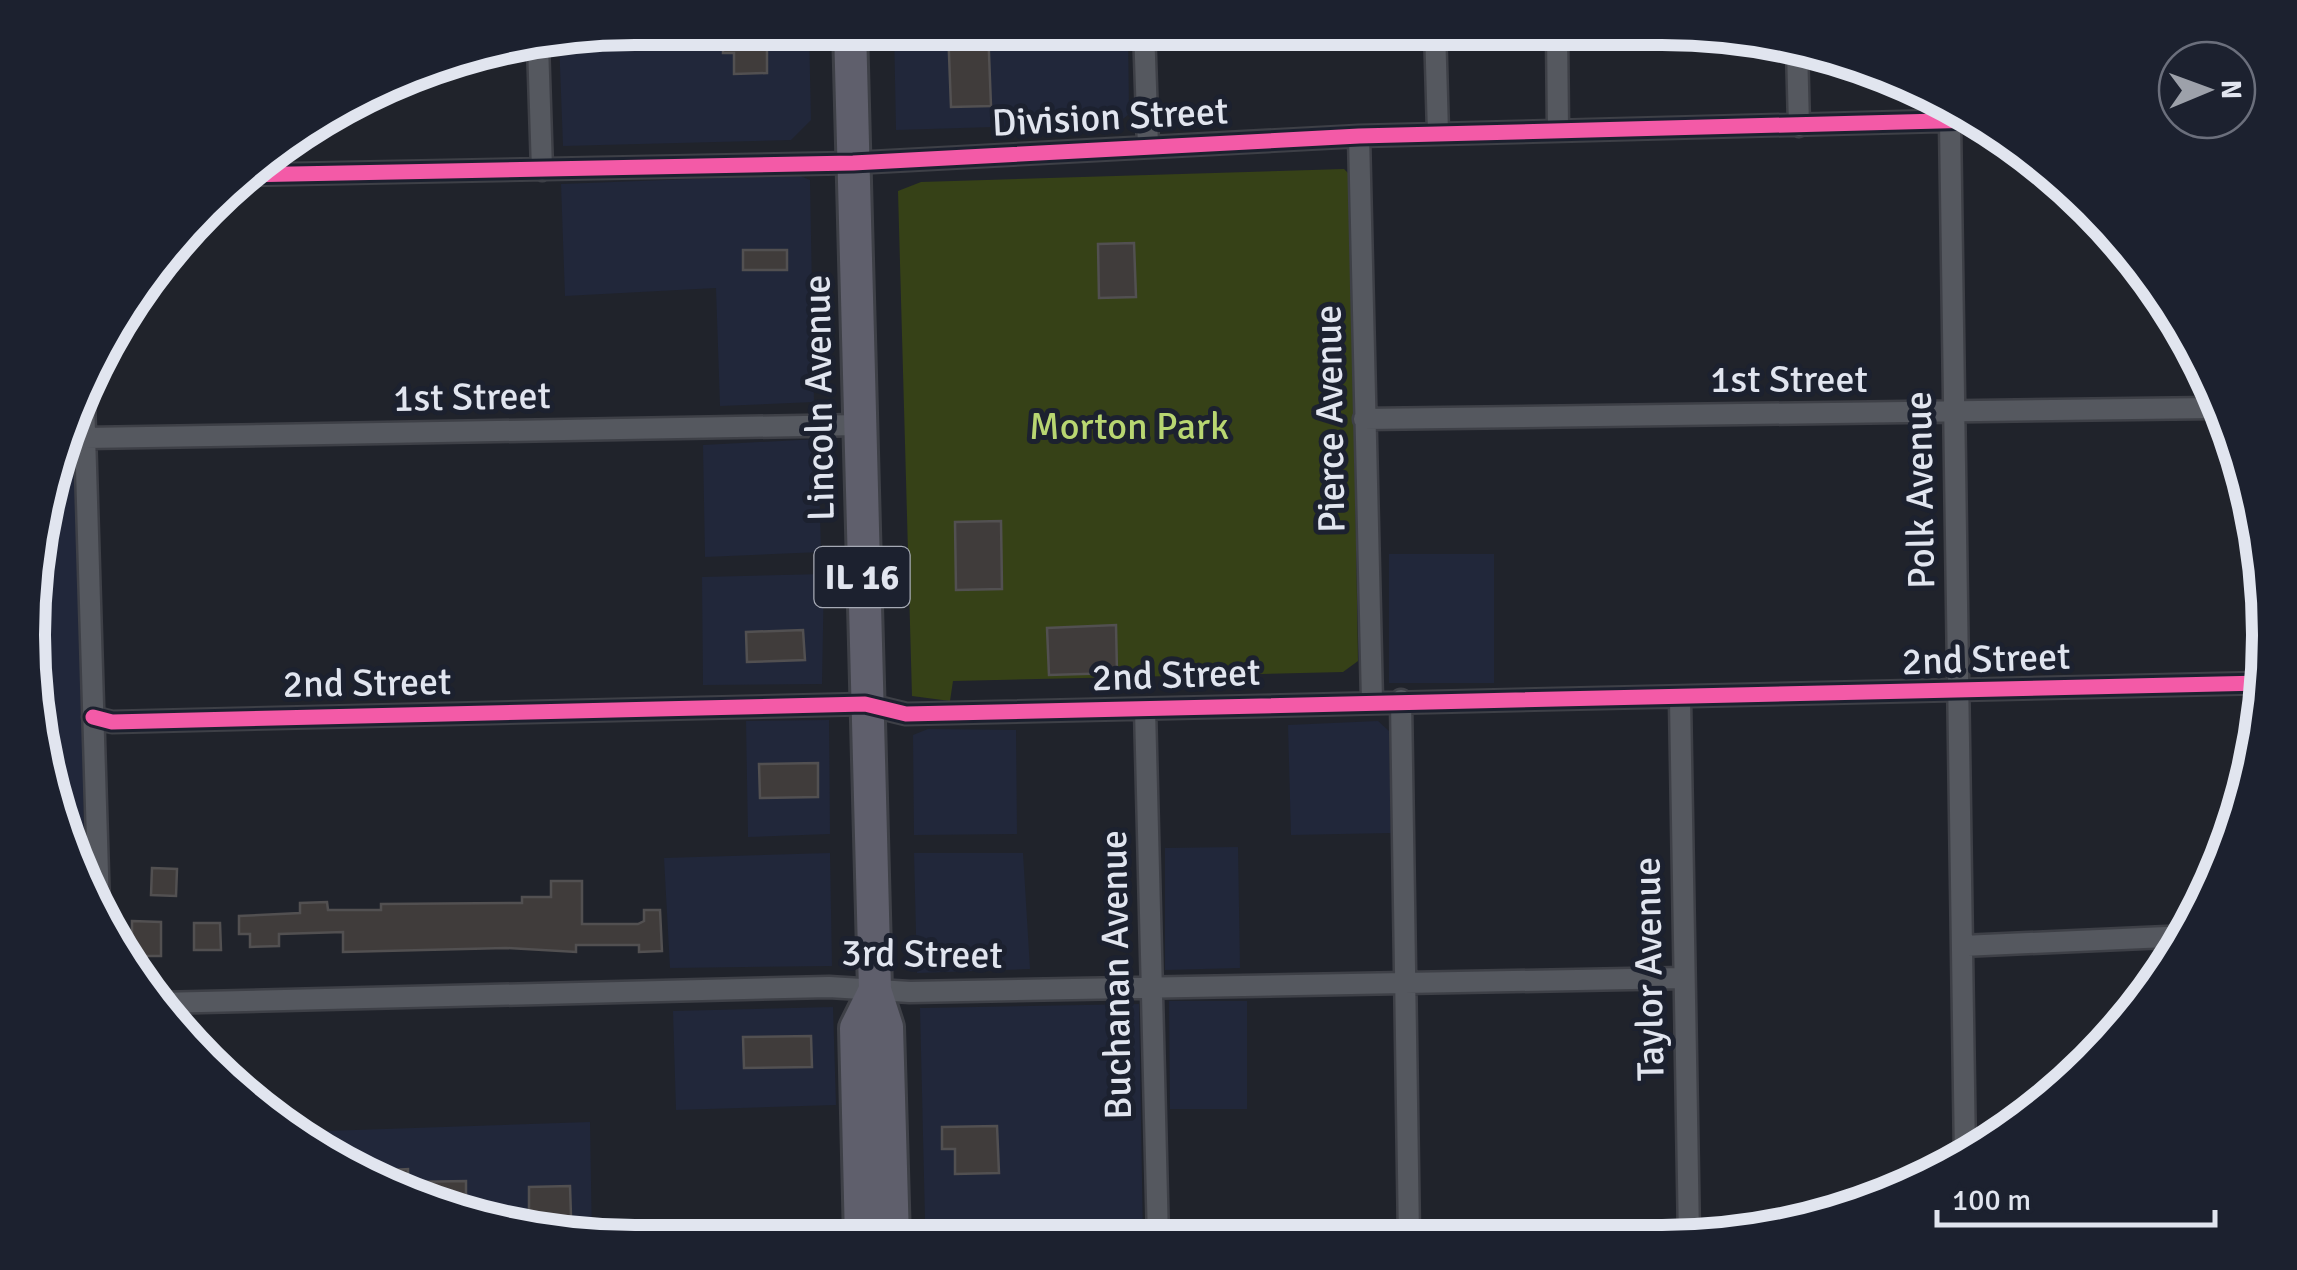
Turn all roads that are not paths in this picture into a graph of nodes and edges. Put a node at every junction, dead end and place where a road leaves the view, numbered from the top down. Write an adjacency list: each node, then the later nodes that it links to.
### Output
1 (850, 45): 13 (main road, IL 16)
2 (1145, 45): 12 (street)
3 (1435, 45): 10 (street)
4 (1556, 45): 9 (street)
5 (538, 53): 14 (street)
6 (1797, 61): 8 (street)
7 (1950, 121): 8 (street, Division Street); 17 (street, Polk Avenue)
8 (1799, 126): 9 (street, Division Street)
9 (1558, 130): 10 (street, Division Street)
10 (1438, 133): 11 (street, Division Street)
11 (1359, 136): 12 (street, Division Street); 18 (street, Pierce Avenue)
12 (1148, 147): 13 (street, Division Street)
13 (853, 163): 14 (street, Division Street); 20 (main road, Lincoln Avenue / IL 16)
14 (542, 170): 15 (street, Division Street)
15 (265, 176)
16 (2207, 408): 17 (street, 1st Street)
17 (1954, 414): 18 (street, 1st Street); 23 (street, Polk Avenue)
18 (1364, 419): 25 (street, Pierce Avenue)
19 (84, 424): 21 (street)
20 (860, 425): 21 (street, 1st Street); 27 (main road, Lincoln Avenue / IL 16)
21 (84, 438): 29 (street)
22 (2250, 683): 23 (street, 2nd Street)
23 (1958, 694): 24 (street, 2nd Street); 32 (street, Polk Avenue)
24 (1680, 699): 26 (street, 2nd Street); 33 (street, Taylor Avenue)
25 (1372, 700): 26 (street, 2nd Street); 28 (street, 2nd Street)
26 (1401, 700): 34 (street)
27 (865, 704): 28 (street, 2nd Street); 29 (street, 2nd Street); 36 (main road, Lincoln Avenue / IL 16)
28 (1145, 709): 35 (street, Buchanan Avenue)
29 (93, 717): 30 (street)
30 (98, 879)
31 (2169, 937): 32 (street)
32 (1962, 946): 38 (street, Polk Avenue)
33 (1684, 978): 34 (street, 3rd Street); 39 (street, Taylor Avenue)
34 (1404, 984): 35 (street, 3rd Street); 43 (street)
35 (1152, 988): 36 (street, 3rd Street); 42 (street, Buchanan Avenue)
36 (876, 990): 37 (street, 3rd Street); 40 (main road, Lincoln Avenue / IL 16); 41 (main road, Lincoln Avenue / IL 16)
37 (174, 1003)
38 (1965, 1141)
39 (1689, 1224)
40 (862, 1225)
41 (893, 1225)
42 (1158, 1225)
43 (1409, 1225)

